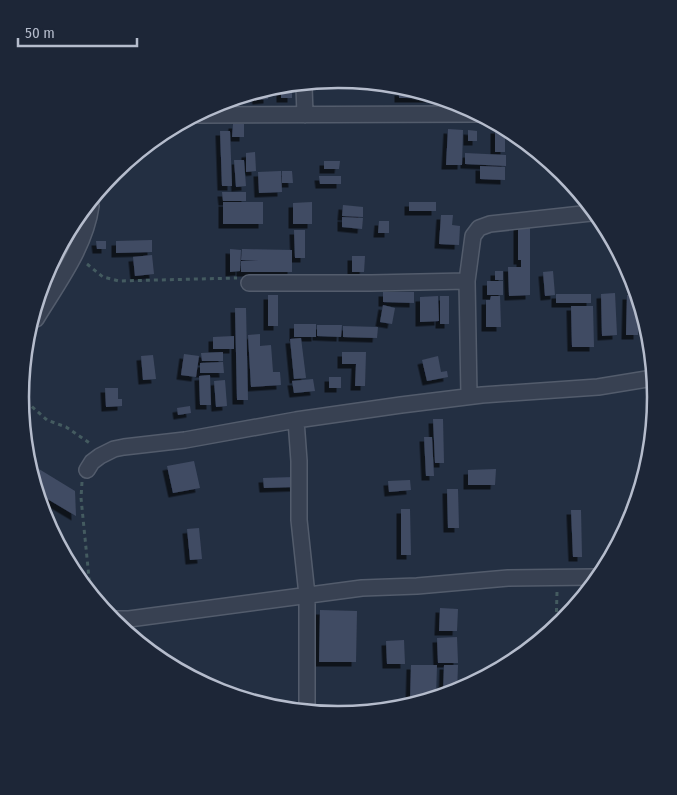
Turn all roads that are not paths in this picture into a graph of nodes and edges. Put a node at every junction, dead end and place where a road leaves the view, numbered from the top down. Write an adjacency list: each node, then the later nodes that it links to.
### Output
1 (304, 89): 4 (street)
2 (461, 113): 4 (street)
3 (212, 115): 4 (street)
4 (305, 115)
5 (587, 213): 7 (street)
6 (89, 214): 9 (street)
7 (467, 281): 8 (street); 11 (street)
8 (249, 283)
9 (41, 310)
10 (648, 379): 11 (street)
11 (468, 396): 12 (street)
12 (296, 420): 13 (street); 15 (street)
13 (87, 470)
14 (591, 577): 15 (street)
15 (307, 595): 16 (street); 17 (street)
16 (121, 619)
17 (307, 706)

